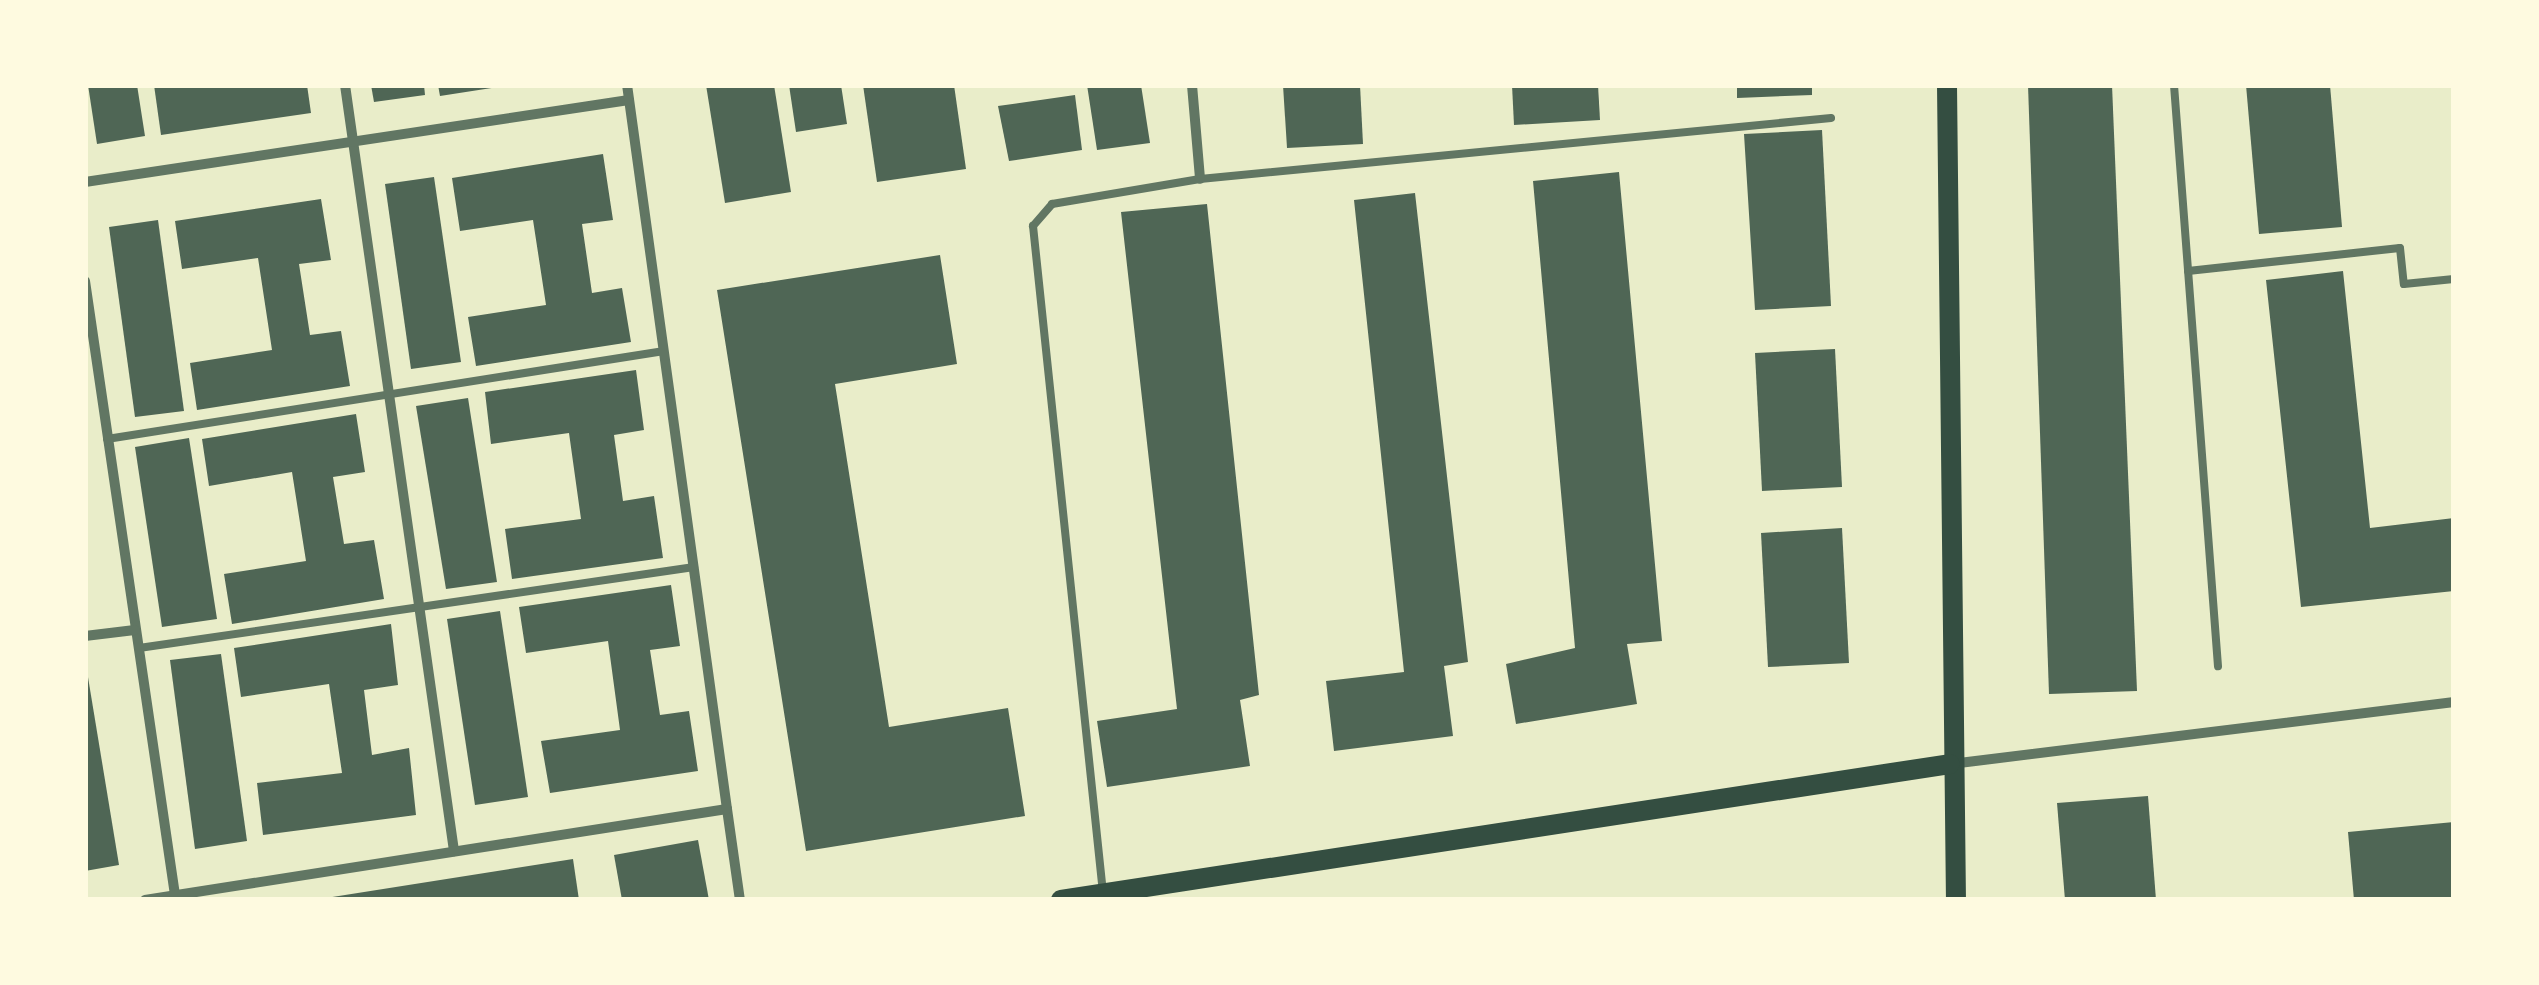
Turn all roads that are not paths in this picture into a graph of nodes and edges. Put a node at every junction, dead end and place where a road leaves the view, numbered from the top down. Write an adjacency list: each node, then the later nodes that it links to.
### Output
1 (345, 85): 8 (street)
2 (627, 85): 6 (street)
3 (1192, 85): 9 (street)
4 (1947, 85): 25 (main road)
5 (2174, 85): 11 (lane)
6 (629, 100): 8 (street); 15 (street)
7 (1831, 118): 9 (lane)
8 (353, 142): 10 (street); 16 (street)
9 (1200, 180): 28 (lane)
10 (85, 182)
11 (2188, 271): 12 (lane); 23 (lane)
12 (2454, 280)
13 (85, 281): 14 (street)
14 (89, 334): 17 (street)
15 (664, 352): 16 (lane); 18 (street)
16 (389, 394): 17 (lane); 19 (street)
17 (107, 439): 20 (street)
18 (694, 567): 19 (lane); 26 (street)
19 (419, 607): 22 (lane); 27 (street)
20 (135, 630): 21 (street); 22 (street)
21 (85, 636)
22 (138, 648): 29 (street)
23 (2218, 666)
24 (2454, 702): 25 (street)
25 (1950, 764): 28 (main road); 33 (main road)
26 (727, 809): 27 (street); 31 (street)
27 (454, 851): 29 (street)
28 (1104, 893): 32 (main road)
29 (174, 895): 30 (street)
30 (145, 900)
31 (740, 900)
32 (1060, 900)
33 (1956, 900)

